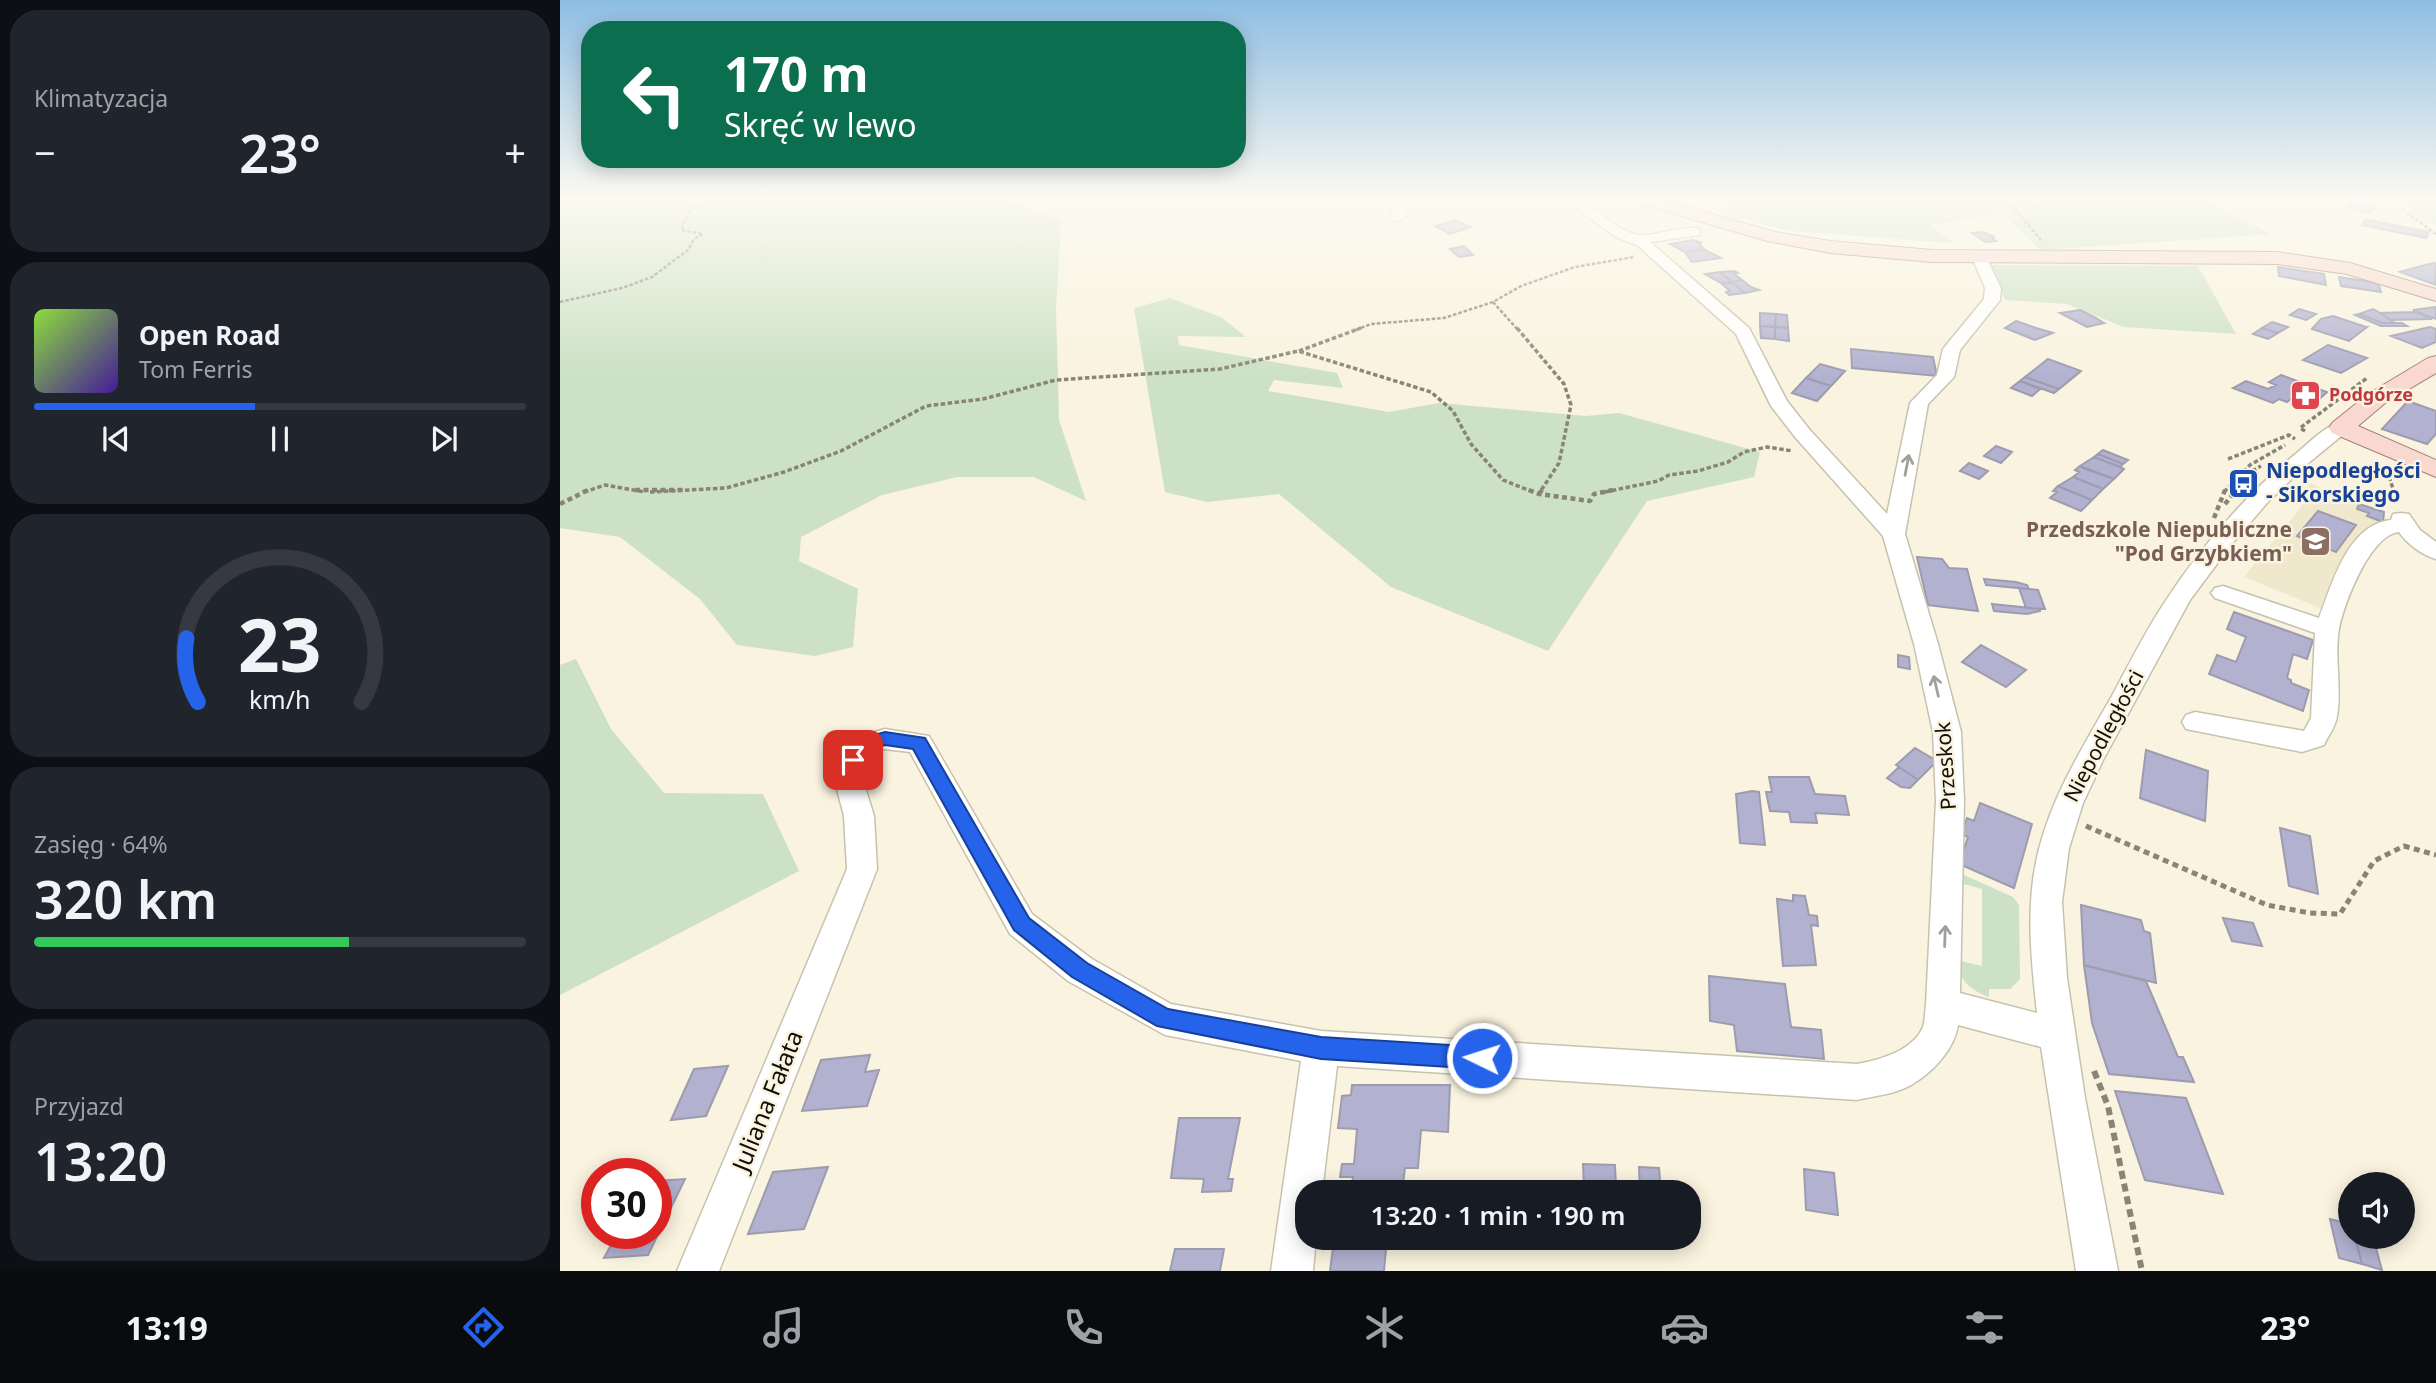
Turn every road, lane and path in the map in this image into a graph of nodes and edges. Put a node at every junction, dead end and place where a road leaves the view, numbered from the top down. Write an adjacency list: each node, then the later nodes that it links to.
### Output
1 (679, 259): 7 (path)
2 (1600, 259): 8 (path)
3 (1662, 259): 13 (street, Przeskok)
4 (1980, 259): 22 (street, Przeskok, one-way to 4)
5 (2286, 259): 6 (main road)
6 (2436, 295)
7 (560, 302)
8 (1493, 302): 9 (path); 18 (path)
9 (1298, 352): 18 (path); 20 (path)
10 (2436, 363): 11 (main road, Niepodległości)
11 (2341, 428): 16 (main road); 30 (street, Niepodległości)
12 (2302, 442): 14 (path)
13 (1814, 447): 18 (path); 22 (street, Przeskok)
14 (2228, 459)
15 (2382, 464): 21 (path)
16 (2436, 469)
17 (2253, 471): 19 (path)
18 (1539, 494)
19 (2231, 494)
20 (560, 504)
21 (2404, 522): 23 (street); 25 (street)
22 (1894, 534): 29 (street, Przeskok, one-way to 22)
23 (2436, 552)
24 (2223, 593): 25 (street)
25 (2327, 629): 26 (street)
26 (2195, 722)
27 (2087, 825): 28 (path)
28 (2436, 855)
29 (1943, 1005): 30 (street); 31 (street, Przeskok)
30 (2056, 1034): 35 (street, Niepodległości)
31 (1321, 1048): 33 (street, Juliana Fałata); 34 (street)
32 (2093, 1067): 36 (path)
33 (698, 1271)
34 (1292, 1271)
35 (2097, 1271)
36 (2142, 1271)

